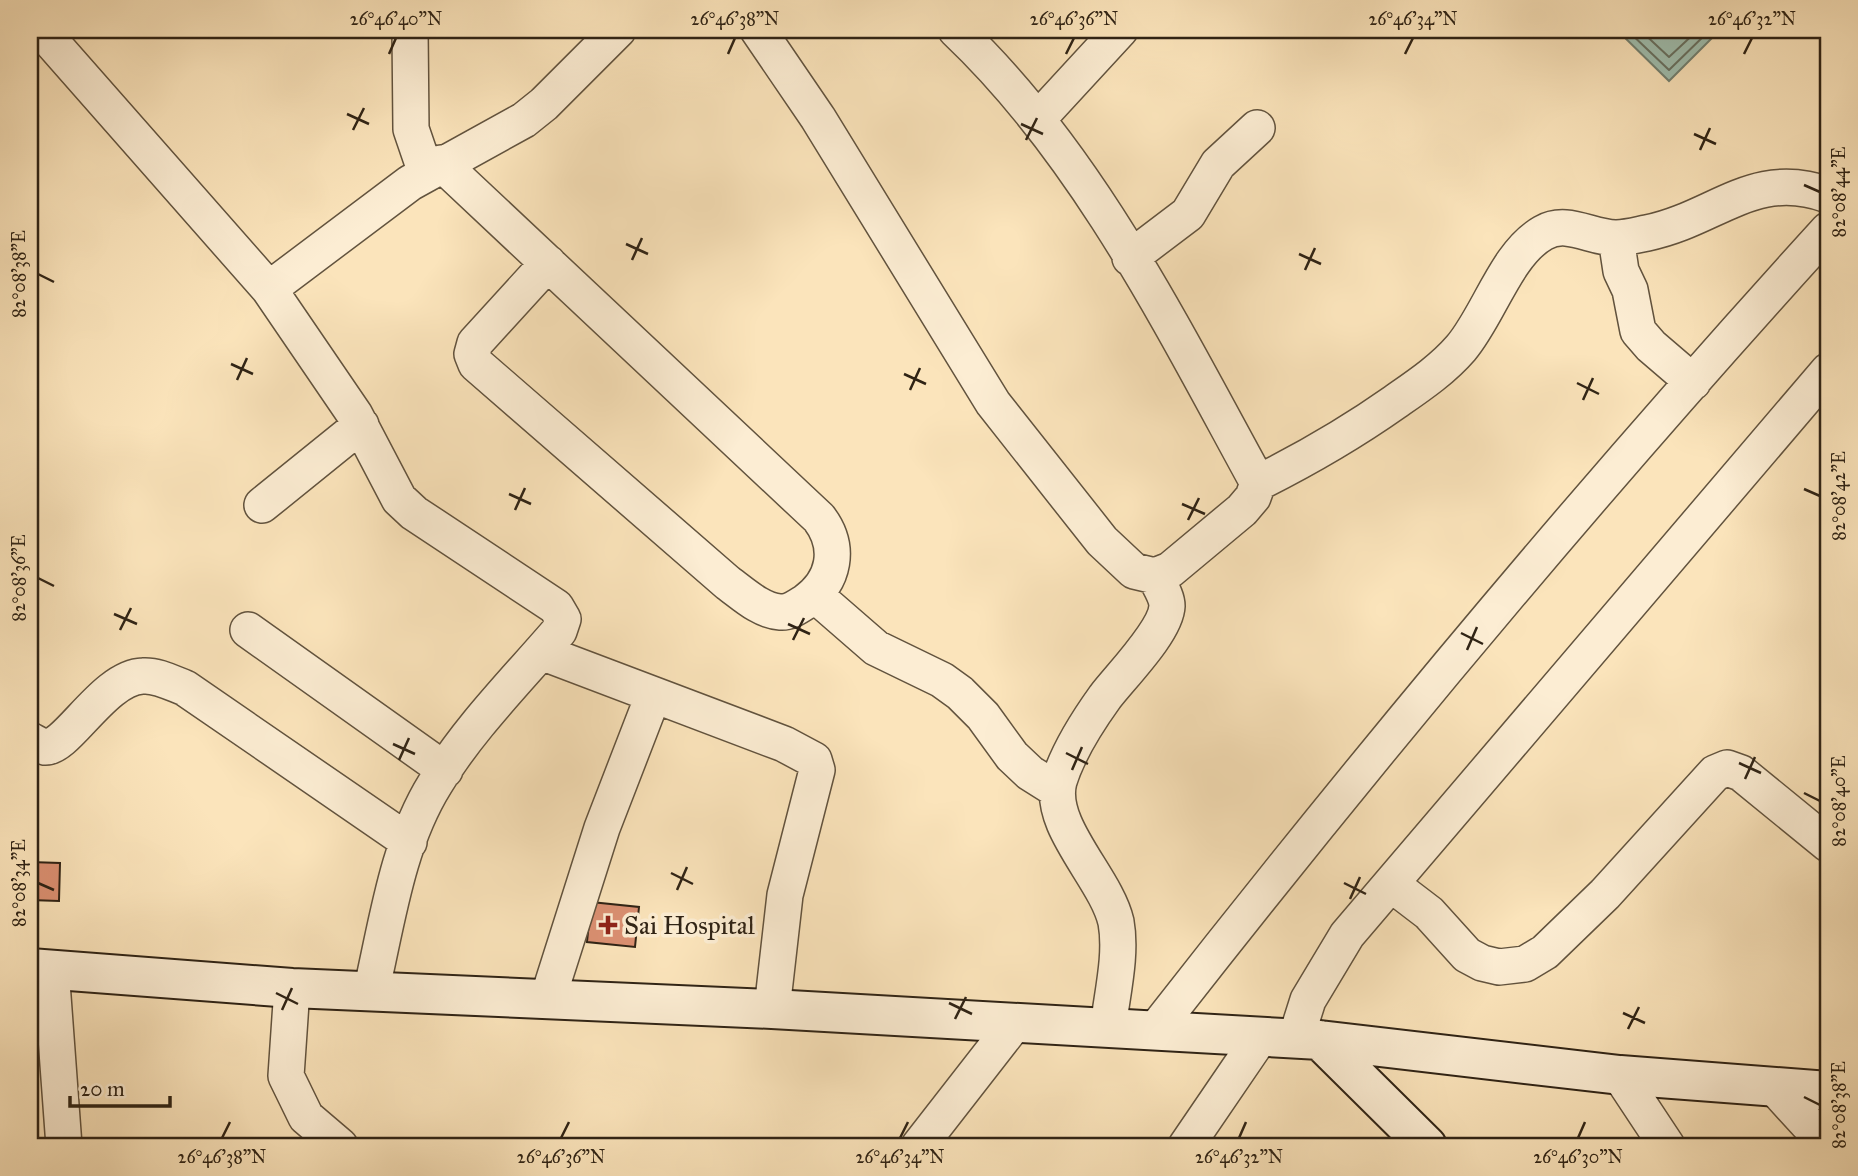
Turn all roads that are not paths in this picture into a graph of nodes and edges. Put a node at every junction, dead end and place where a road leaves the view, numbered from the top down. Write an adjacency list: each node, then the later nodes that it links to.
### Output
1 (41, 30): 15 (street)
2 (410, 30): 9 (street)
3 (618, 30): 9 (street)
4 (758, 30): 21 (street)
5 (956, 30): 7 (street)
6 (1120, 30): 7 (street)
7 (1038, 119): 13 (street)
8 (1257, 128): 13 (street)
9 (434, 168): 14 (street); 15 (street)
10 (1828, 195): 12 (street)
11 (1828, 230): 17 (street)
12 (1616, 238): 17 (street); 19 (street)
13 (1130, 258): 19 (street)
14 (548, 263): 22 (street); 22 (street)
15 (270, 289): 18 (street)
16 (1828, 371): 31 (street)
17 (1693, 382): 39 (street)
18 (361, 425): 20 (street); 24 (street)
19 (1258, 483): 21 (street)
20 (262, 505)
21 (1155, 576): 28 (street)
22 (815, 595): 28 (street)
23 (248, 630): 27 (street)
24 (541, 652): 25 (street); 27 (street)
25 (653, 696): 35 (street); 36 (street)
26 (30, 740): 29 (street)
27 (445, 770): 29 (street)
28 (1057, 790): 38 (street)
29 (409, 842): 34 (street)
30 (1828, 844): 31 (street)
31 (1391, 884): 40 (street)
32 (40, 969): 33 (street); 44 (street)
33 (292, 988): 34 (street); 45 (street)
34 (371, 992): 35 (street)
35 (548, 999): 36 (street)
36 (772, 1009): 37 (street)
37 (1014, 1024): 38 (street); 46 (street)
38 (1108, 1028): 39 (street)
39 (1156, 1029): 40 (street)
40 (1292, 1038): 41 (street); 47 (street); 48 (street)
41 (1620, 1075): 42 (street); 49 (street)
42 (1775, 1088): 43 (street); 50 (street)
43 (1828, 1091)
44 (64, 1146)
45 (340, 1146)
46 (919, 1146)
47 (1186, 1146)
48 (1427, 1146)
49 (1667, 1146)
50 (1828, 1146)

